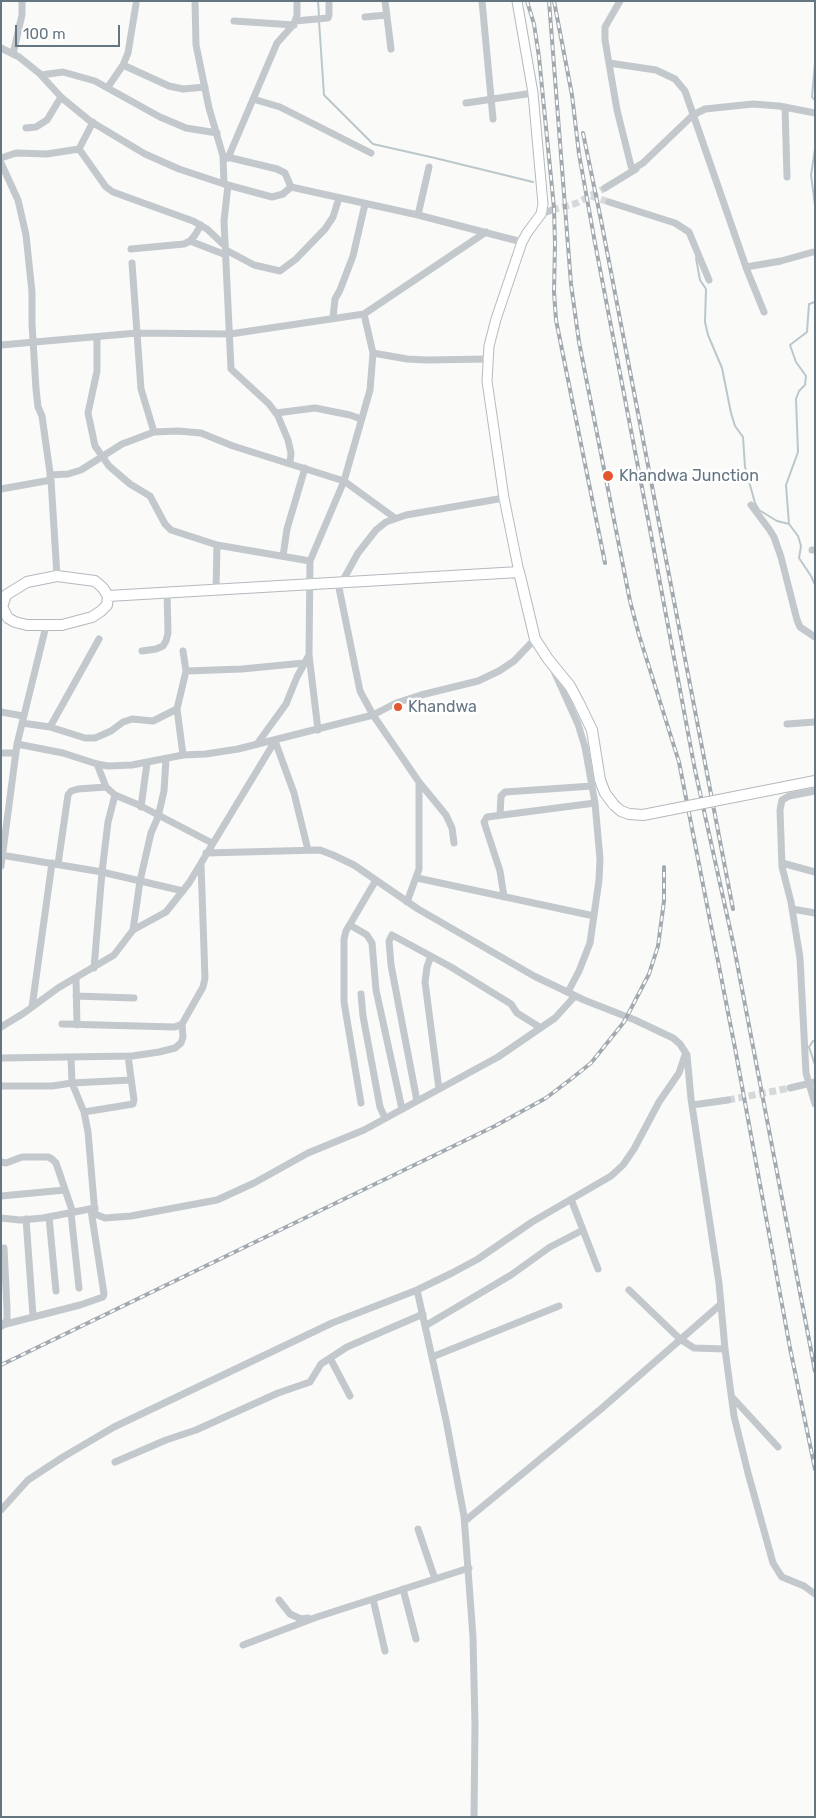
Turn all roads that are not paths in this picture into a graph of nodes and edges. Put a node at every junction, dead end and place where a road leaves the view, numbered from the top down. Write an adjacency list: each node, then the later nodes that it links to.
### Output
1 (22, 1): 18 (street)
2 (195, 1): 22 (street)
3 (297, 1): 15 (street)
4 (329, 1): 15 (street)
5 (385, 1): 11 (street)
6 (482, 1): 27 (street)
7 (517, 1): 24 (main road)
8 (612, 1): 12 (street)
9 (620, 1): 12 (street)
10 (136, 4): 20 (street)
11 (386, 15): 13 (street); 17 (street)
12 (611, 16): 19 (street)
13 (365, 17)
14 (234, 21): 15 (street)
15 (294, 23): 26 (street)
16 (1, 49): 18 (street)
17 (391, 49)
18 (13, 54): 21 (street)
19 (609, 63): 31 (street); 42 (street)
20 (123, 65): 22 (street); 23 (street)
21 (41, 75): 23 (street); 25 (street)
22 (205, 86): 35 (street)
23 (108, 87): 35 (street)
24 (533, 93): 27 (street); 52 (main road)
25 (61, 97): 33 (street); 34 (street)
26 (253, 99): 37 (street); 38 (street)
27 (491, 99): 28 (street); 32 (street)
28 (466, 103)
29 (785, 107): 30 (street); 31 (street); 44 (street)
30 (815, 113)
31 (693, 114): 42 (street); 62 (street)
32 (493, 119)
33 (93, 122): 36 (street); 45 (street)
34 (26, 128)
35 (217, 133): 38 (street)
36 (80, 149): 39 (street); 54 (street)
37 (371, 153)
38 (225, 157): 45 (street); 46 (street)
39 (1, 158)
40 (1, 163): 43 (street)
41 (428, 166): 53 (street)
42 (636, 169): 47 (street)
43 (3, 175): 70 (street)
44 (788, 177)
45 (226, 185): 46 (street); 59 (street)
46 (291, 187): 48 (street)
47 (605, 188)
48 (339, 198): 50 (street); 59 (street)
49 (609, 202): 63 (street)
50 (365, 204): 53 (street); 66 (street)
51 (552, 210): 52 (street)
52 (541, 214): 57 (main road)
53 (418, 215): 55 (street)
54 (200, 225): 56 (street); 59 (street)
55 (486, 232): 57 (street); 65 (street)
56 (190, 241): 58 (street); 59 (street)
57 (522, 242): 73 (main road)
58 (131, 250)
59 (226, 250): 68 (street)
60 (813, 252): 62 (street)
61 (132, 263): 67 (street)
62 (746, 267): 64 (street)
63 (709, 280)
64 (764, 312)
65 (364, 314): 66 (street); 72 (street)
66 (333, 318): 68 (street)
67 (137, 333): 68 (street); 69 (street); 76 (street)
68 (230, 334): 74 (street)
69 (97, 337): 70 (street); 77 (street)
70 (34, 342): 71 (street); 80 (street)
71 (1, 345)
72 (373, 353): 73 (street); 75 (street)
73 (488, 359): 83 (main road)
74 (276, 413): 75 (street); 78 (street)
75 (361, 419): 81 (street)
76 (154, 432): 77 (street); 78 (street)
77 (101, 456): 80 (street); 86 (street)
78 (290, 463): 79 (street)
79 (305, 468): 81 (street); 87 (street)
80 (50, 478): 82 (street); 90 (street)
81 (344, 481): 85 (street); 88 (street)
82 (1, 488)
83 (504, 498): 85 (street); 89 (main road)
84 (750, 505): 98 (street)
85 (395, 518): 91 (street)
86 (217, 545): 87 (street); 93 (street)
87 (283, 556): 88 (street)
88 (310, 561): 92 (street)
89 (519, 572): 91 (highway); 100 (highway)
90 (57, 576): 95 (highway); 96 (highway)
91 (340, 582): 92 (highway); 109 (street)
92 (309, 585): 93 (highway); 103 (street)
93 (216, 589): 94 (highway)
94 (167, 592): 95 (highway); 101 (street)
95 (108, 596): 97 (highway)
96 (2, 607): 97 (highway)
97 (46, 626): 110 (street)
98 (815, 637)
99 (99, 639): 113 (street)
100 (535, 639): 104 (highway); 109 (street)
101 (142, 650)
102 (183, 651): 106 (street)
103 (309, 655): 105 (street); 114 (street)
104 (548, 660): 124 (highway, bridge); 126 (street)
105 (304, 663): 106 (street); 117 (street)
106 (186, 671): 107 (street)
107 (177, 709): 113 (street); 120 (street)
108 (1, 712): 110 (street)
109 (373, 715): 114 (street); 125 (street)
110 (22, 720): 113 (street); 116 (street)
111 (815, 722): 112 (street)
112 (787, 724)
113 (50, 727)
114 (318, 730): 115 (street)
115 (276, 741): 117 (street); 135 (street); 136 (street)
116 (17, 744): 119 (street); 123 (street)
117 (257, 744): 120 (street)
118 (1, 753): 119 (street)
119 (16, 753): 138 (street)
120 (183, 755): 121 (street)
121 (166, 759): 122 (street); 133 (street)
122 (147, 763): 123 (street); 131 (street)
123 (98, 764): 127 (street)
124 (815, 781)
125 (419, 782): 134 (street); 145 (street)
126 (592, 786): 130 (street); 132 (street)
127 (106, 787): 129 (street); 141 (street)
128 (815, 791): 140 (street)
129 (114, 795): 131 (street); 143 (street)
130 (594, 802): 132 (street); 153 (street)
131 (141, 807): 133 (street)
132 (500, 815): 149 (street)
133 (158, 817): 135 (street); 147 (street)
134 (454, 843)
135 (212, 844): 137 (street)
136 (308, 850): 137 (street); 146 (street)
137 (206, 853): 139 (street)
138 (2, 855): 141 (street); 142 (street)
139 (201, 862): 148 (street); 167 (street)
140 (782, 863): 144 (street); 151 (street)
141 (55, 864): 143 (street); 164 (street)
142 (1, 866)
143 (102, 872): 147 (street); 157 (street)
144 (815, 872)
145 (417, 878): 149 (street); 150 (street)
146 (376, 880): 150 (street); 154 (street)
147 (140, 881): 148 (street); 155 (street)
148 (182, 892): 155 (street)
149 (504, 897): 153 (street)
150 (407, 902): 159 (street)
151 (792, 909): 152 (street); 176 (street)
152 (815, 913)
153 (594, 916): 159 (street)
154 (350, 925): 182 (street); 185 (street)
155 (133, 930): 157 (street)
156 (431, 956): 169 (street); 179 (street); 181 (street)
157 (94, 968): 158 (street)
158 (76, 978): 161 (street); 164 (street)
159 (568, 992): 162 (street)
160 (361, 994): 187 (street)
161 (76, 996): 163 (street); 166 (street)
162 (575, 996): 169 (street); 170 (street)
163 (134, 998)
164 (32, 1007): 168 (street)
165 (62, 1024): 166 (street)
166 (77, 1024): 167 (street)
167 (182, 1024): 171 (street)
168 (1, 1027)
169 (541, 1028): 179 (street)
170 (686, 1053): 184 (street); 191 (street)
171 (128, 1056): 172 (street); 174 (street)
172 (71, 1057): 173 (street); 175 (street)
173 (1, 1058)
174 (131, 1080): 175 (street); 186 (street)
175 (72, 1083): 177 (street); 186 (street)
176 (811, 1083): 178 (street); 183 (street)
177 (1, 1086)
178 (790, 1088)
179 (439, 1090): 181 (street)
180 (728, 1100): 184 (street)
181 (417, 1101): 185 (street)
182 (361, 1102)
183 (815, 1104)
184 (692, 1105): 204 (street)
185 (402, 1109): 187 (street)
186 (84, 1112): 192 (street)
187 (384, 1118): 192 (street)
188 (1, 1162): 189 (street)
189 (65, 1190): 190 (street); 193 (street)
190 (1, 1196)
191 (571, 1199): 197 (street); 201 (street)
192 (93, 1209): 193 (street); 207 (street)
193 (72, 1213): 194 (street); 200 (street)
194 (49, 1217): 196 (street); 203 (street)
195 (1, 1218): 196 (street)
196 (26, 1219): 207 (street)
197 (583, 1230): 199 (street); 209 (street)
198 (4, 1248): 208 (street)
199 (598, 1269)
200 (79, 1288)
201 (417, 1290): 206 (street); 218 (street)
202 (629, 1290): 210 (street)
203 (56, 1291)
204 (721, 1304): 210 (street); 211 (street)
205 (559, 1306): 212 (street)
206 (423, 1314): 209 (street); 213 (street)
207 (33, 1316): 208 (street)
208 (2, 1325)
209 (425, 1326): 212 (street)
210 (680, 1339): 211 (street); 219 (street)
211 (725, 1349): 215 (street)
212 (432, 1357): 219 (street)
213 (330, 1358): 214 (street); 217 (street)
214 (350, 1396)
215 (732, 1397): 216 (street); 224 (street)
216 (778, 1447)
217 (115, 1462)
218 (1, 1510)
219 (465, 1521): 221 (street)
220 (418, 1529): 222 (street)
221 (469, 1568): 222 (street); 231 (street)
222 (435, 1579): 223 (street)
223 (403, 1589): 225 (street); 228 (street)
224 (815, 1594)
225 (373, 1599): 227 (street); 230 (street)
226 (279, 1600): 227 (street)
227 (317, 1617): 229 (street)
228 (416, 1639)
229 (243, 1645)
230 (385, 1651)
231 (474, 1817)

